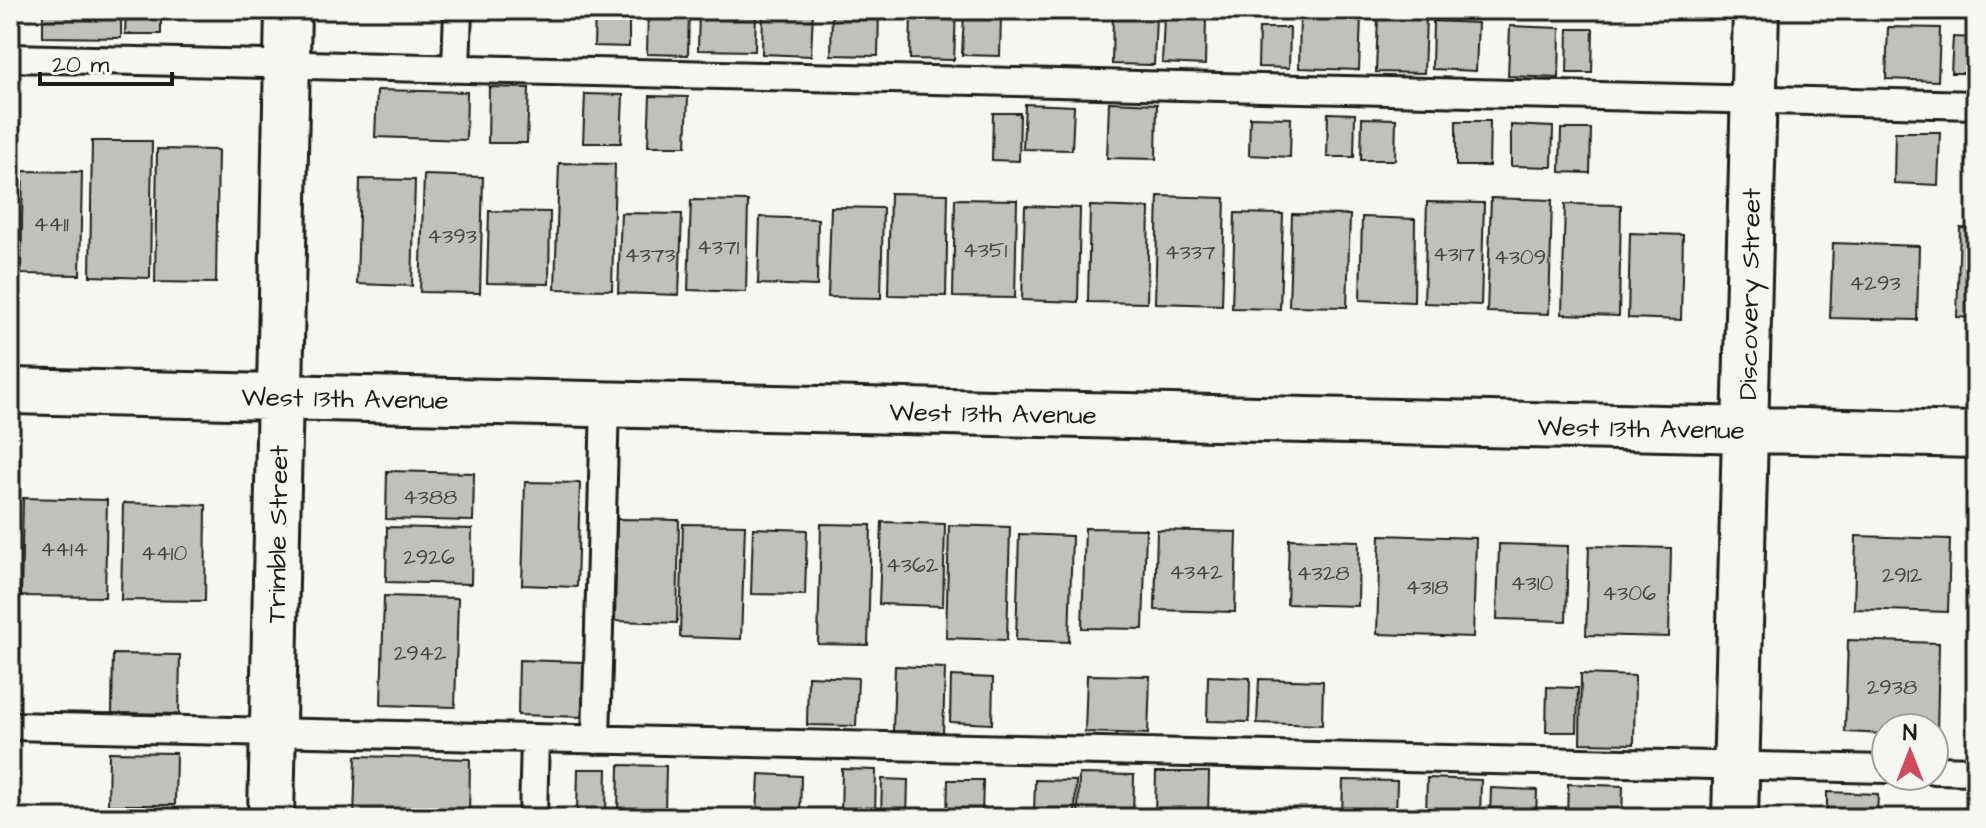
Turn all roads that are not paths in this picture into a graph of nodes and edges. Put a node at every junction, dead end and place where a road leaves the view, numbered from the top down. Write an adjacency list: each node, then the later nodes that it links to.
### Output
1 (288, 10): 5 (street, Trimble Street)
2 (458, 10): 6 (lane)
3 (1756, 10): 7 (street, Discovery Street)
4 (10, 58): 5 (lane)
5 (287, 64): 6 (lane); 10 (street, Trimble Street)
6 (456, 68): 7 (lane)
7 (1754, 101): 8 (lane); 12 (street, Discovery Street)
8 (1976, 105)
9 (10, 391): 10 (street, West 13th Avenue)
10 (280, 397): 11 (street, West 13th Avenue); 15 (street, Trimble Street)
11 (605, 404): 12 (street, West 13th Avenue); 17 (lane)
12 (1745, 430): 13 (street, West 13th Avenue); 18 (street, Discovery Street)
13 (1976, 435)
14 (10, 726): 15 (lane)
15 (273, 732): 16 (lane); 22 (street, Trimble Street)
16 (535, 738): 17 (lane); 23 (lane)
17 (596, 740): 18 (lane)
18 (1737, 766): 19 (lane); 24 (street, Discovery Street)
19 (1870, 769)
20 (1950, 770): 21 (lane)
21 (1976, 771)
22 (271, 818)
23 (533, 818)
24 (1735, 818)

